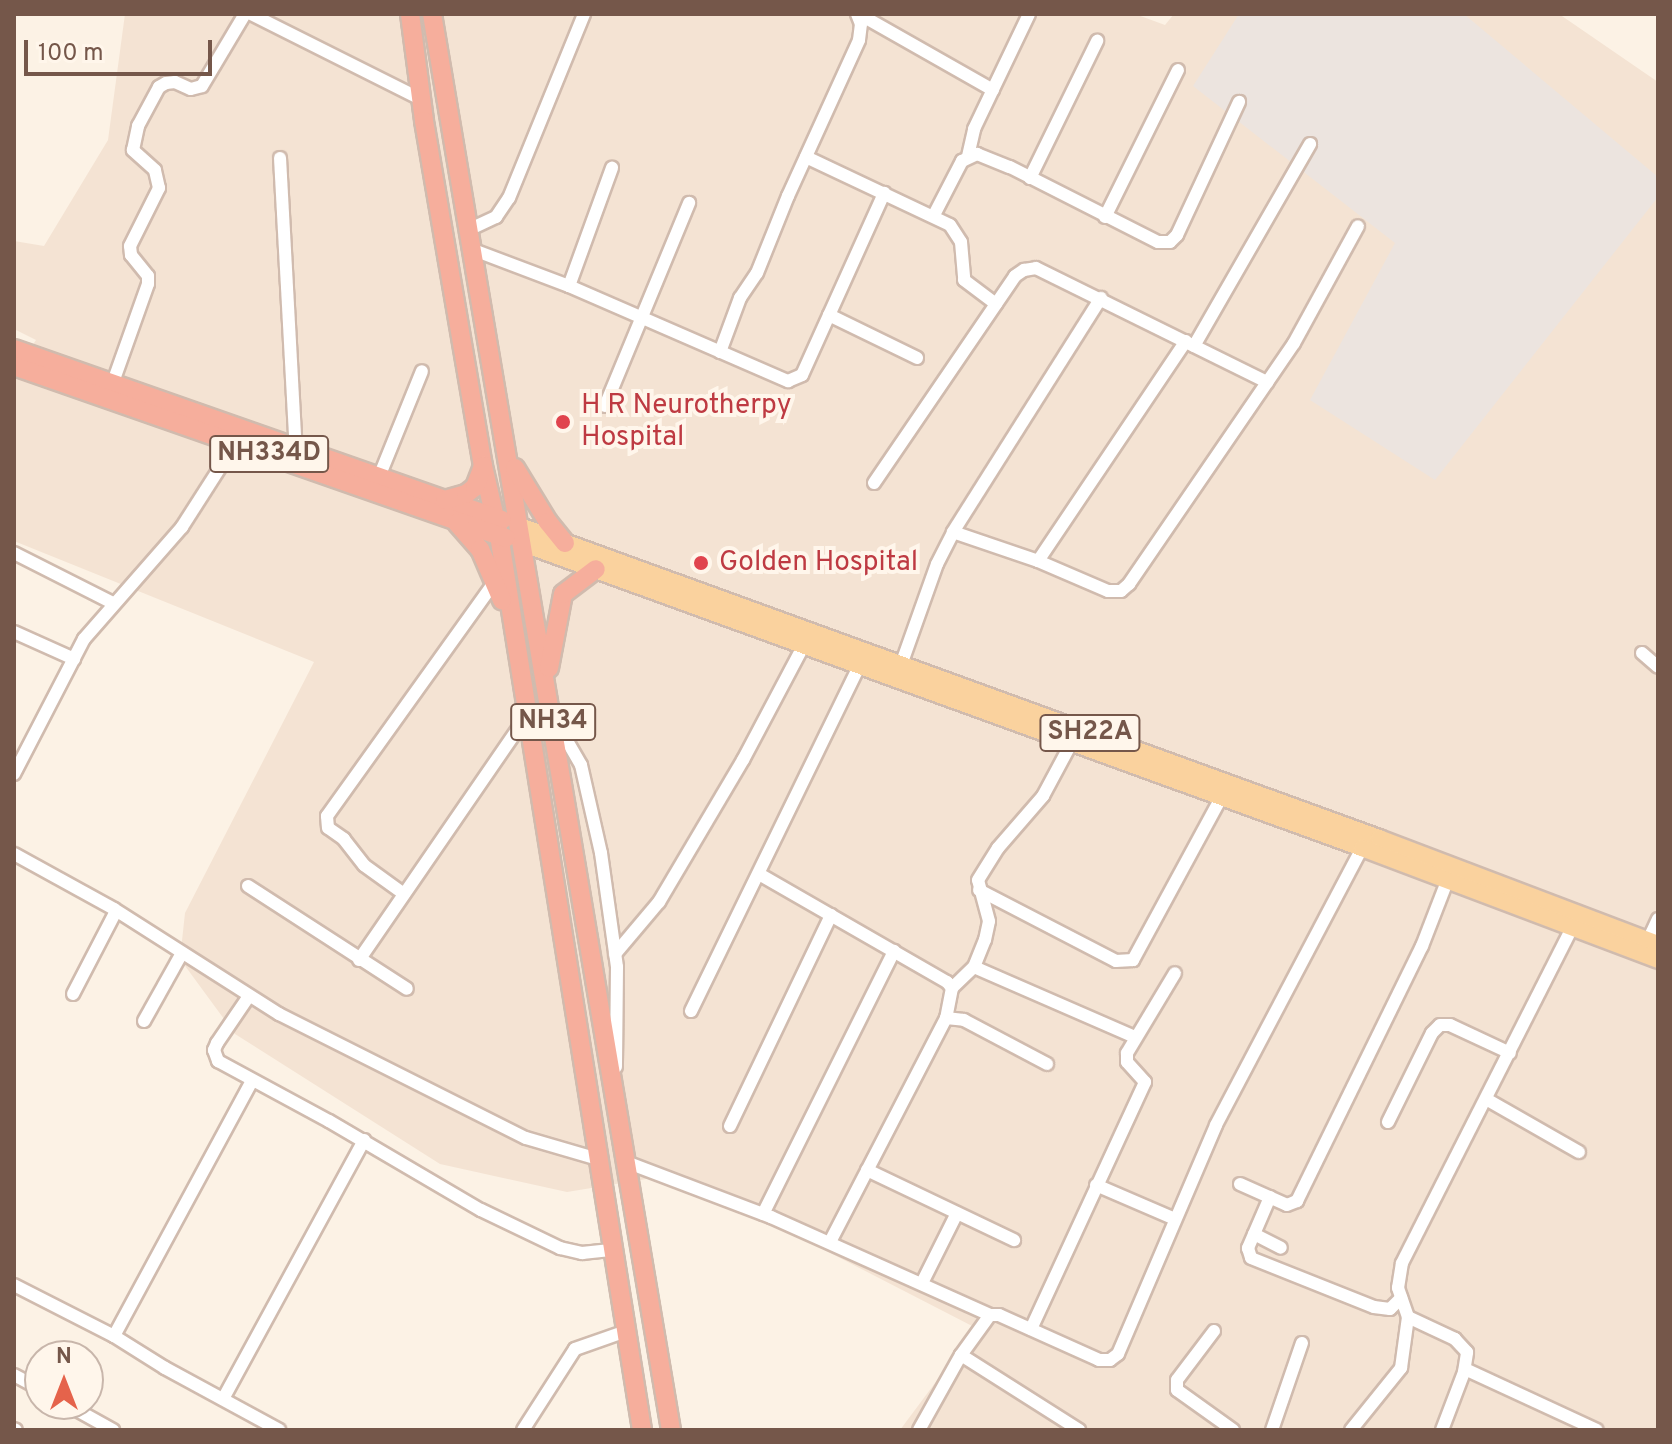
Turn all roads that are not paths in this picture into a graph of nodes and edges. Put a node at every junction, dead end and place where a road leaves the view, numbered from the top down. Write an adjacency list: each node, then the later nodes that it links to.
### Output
1 (245, 14): 37 (street)
2 (251, 14): 11 (street)
3 (410, 14): 11 (highway, NH34)
4 (432, 14): 24 (highway, NH34)
5 (584, 14): 24 (street)
6 (858, 14): 10 (street); 15 (street)
7 (1029, 14): 10 (street)
8 (1097, 41): 18 (street)
9 (1178, 70): 22 (street)
10 (993, 90): 14 (street)
11 (421, 99): 42 (highway, NH34)
12 (1239, 102): 22 (street)
13 (1310, 144): 30 (street)
14 (968, 156): 18 (street); 21 (street)
15 (806, 157): 19 (street); 32 (street)
16 (280, 158): 40 (street)
17 (612, 168): 25 (street)
18 (1030, 178): 22 (street)
19 (884, 193): 21 (street); 28 (street)
20 (689, 203): 29 (street)
21 (934, 215): 27 (street)
22 (1105, 217)
23 (1358, 226): 36 (street)
24 (470, 240): 25 (street); 41 (highway, NH34)
25 (569, 286): 29 (street)
26 (1101, 298): 27 (street); 30 (street); 48 (street)
27 (996, 304): 44 (street)
28 (829, 315): 32 (street); 33 (street)
29 (641, 318): 32 (street); 38 (street)
30 (1190, 344): 36 (street); 52 (street)
31 (14, 349): 37 (highway, NH334D)
32 (720, 352)
33 (917, 358)
34 (14, 366): 39 (highway, NH334D)
35 (422, 371): 43 (street)
36 (1267, 382): 52 (street)
37 (112, 385): 40 (highway, NH334D)
38 (605, 406)
39 (235, 444): 46 (highway, NH334D); 55 (street)
40 (296, 449): 43 (highway, NH334D)
41 (507, 450): 49 (highway, NH34); 50 (highway)
42 (483, 466): 45 (highway); 47 (highway, NH34)
43 (379, 477): 45 (highway, NH334D)
44 (874, 483)
45 (445, 500): 47 (highway, NH334D)
46 (453, 519): 47 (highway, NH334D); 54 (highway)
47 (497, 526): 49 (highway, NH334D); 56 (highway, NH34)
48 (953, 532): 52 (street); 62 (street)
49 (522, 535): 50 (main road, SH22A); 53 (main road, SH22A); 64 (highway, NH34)
50 (565, 543): 62 (main road, SH22A)
51 (14, 553): 55 (street)
52 (1038, 561)
53 (596, 569): 58 (main road, SH22A); 64 (highway)
54 (495, 581): 56 (highway); 76 (street)
55 (113, 603): 60 (street)
56 (513, 624): 65 (highway, NH34)
57 (14, 632): 60 (street)
58 (804, 645): 61 (main road, SH22A); 84 (street)
59 (1642, 653): 63 (street)
60 (74, 659): 68 (street)
61 (860, 665): 67 (main road, SH22A); 72 (street)
62 (901, 665): 81 (main road, SH22A)
63 (1658, 667)
64 (546, 683): 66 (highway, NH34)
65 (528, 714): 76 (street); 105 (highway, NH34)
66 (551, 714): 84 (street); 99 (highway, NH34)
67 (1072, 742): 69 (main road, SH22A); 75 (street)
68 (14, 774)
69 (1222, 796): 70 (main road, SH22A); 75 (street)
70 (1362, 848): 73 (main road, SH22A); 113 (street)
71 (14, 854): 77 (street)
72 (759, 874): 78 (street); 92 (street)
73 (1448, 879): 80 (main road, SH22A); 110 (street)
74 (248, 886): 85 (street)
75 (979, 890): 86 (street)
76 (404, 894): 85 (street)
77 (116, 911): 83 (street); 90 (street)
78 (831, 915): 82 (street); 102 (street)
79 (1658, 919): 81 (street)
80 (1572, 928): 81 (main road, SH22A); 96 (street)
81 (1651, 949)
82 (894, 951): 88 (street); 112 (street)
83 (182, 953): 91 (street); 94 (street)
84 (615, 954): 99 (street)
85 (359, 960): 89 (street)
86 (974, 967): 88 (street); 95 (street)
87 (1175, 973): 95 (street)
88 (952, 988): 93 (street)
89 (407, 989)
90 (73, 994)
91 (249, 996): 98 (street); 105 (street)
92 (691, 1011)
93 (946, 1018): 97 (street); 107 (street)
94 (144, 1021)
95 (1135, 1037): 109 (street)
96 (1510, 1053): 100 (street); 101 (street)
97 (1047, 1064)
98 (252, 1081): 103 (street); 127 (street)
99 (615, 1098): 106 (highway, NH34)
100 (1486, 1099): 104 (street); 121 (street)
101 (1388, 1122)
102 (730, 1126)
103 (364, 1140): 118 (street); 131 (street)
104 (1579, 1152)
105 (598, 1159): 118 (highway, NH34)
106 (626, 1162): 112 (street); 138 (highway, NH34)
107 (867, 1170): 111 (street); 116 (street)
108 (1240, 1184): 110 (street)
109 (1096, 1185): 113 (street); 124 (street)
110 (1270, 1197): 114 (street)
111 (957, 1213): 115 (street); 119 (street)
112 (763, 1214): 116 (street)
113 (1175, 1219): 124 (street)
114 (1254, 1234): 117 (street); 121 (street)
115 (1014, 1240)
116 (830, 1242): 119 (street)
117 (1281, 1248)
118 (613, 1250): 125 (highway, NH34)
119 (922, 1283): 122 (street)
120 (14, 1285): 127 (street)
121 (1401, 1298): 123 (street)
122 (990, 1315): 124 (street); 129 (street)
123 (1408, 1317): 130 (street); 143 (street)
124 (1031, 1329)
125 (626, 1331): 136 (street); 137 (highway, NH34)
126 (1214, 1331): 141 (street)
127 (114, 1336): 131 (street)
128 (1302, 1343): 142 (street)
129 (961, 1355): 139 (street); 140 (street)
130 (1465, 1369): 133 (street); 144 (street)
131 (223, 1399): 135 (street)
132 (95, 1420): 134 (street)
133 (1444, 1429)
134 (113, 1430)
135 (279, 1430)
136 (523, 1430)
137 (642, 1430)
138 (671, 1430)
139 (919, 1430)
140 (1079, 1430)
141 (1233, 1430)
142 (1272, 1430)
143 (1351, 1430)
144 (1597, 1430)

